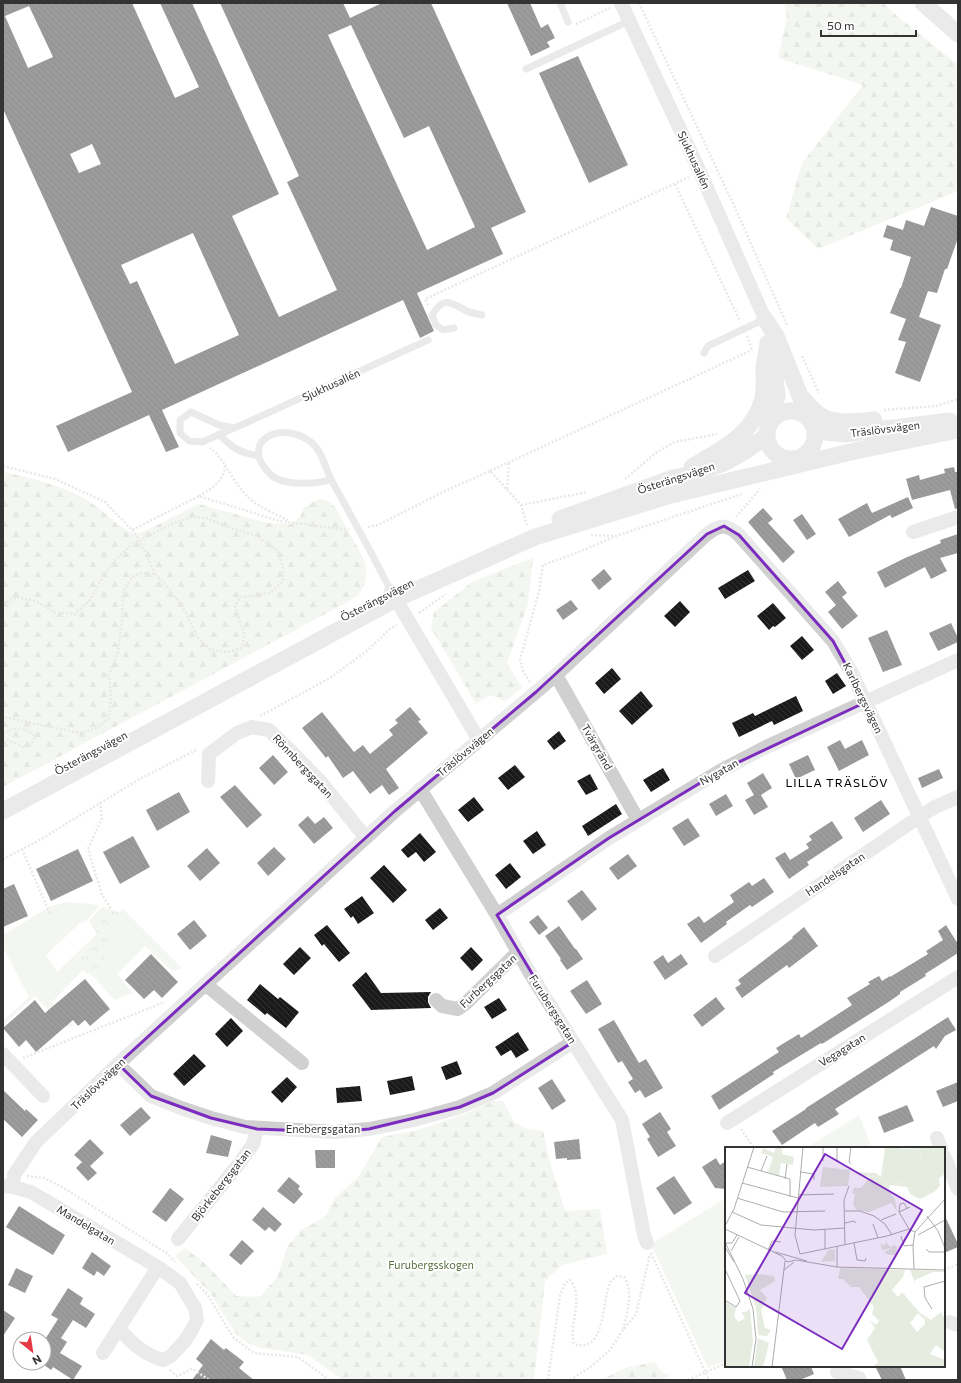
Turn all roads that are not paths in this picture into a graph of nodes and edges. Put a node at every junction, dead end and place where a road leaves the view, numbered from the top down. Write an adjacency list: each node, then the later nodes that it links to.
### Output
1 (560, 3): 5 (lane)
2 (621, 3): 4 (street, Sjukhusallén)
3 (923, 3): 6 (street)
4 (629, 21): 7 (lane); 9 (street, Sjukhusallén)
5 (568, 22)
6 (958, 34)
7 (526, 69)
8 (482, 315): 10 (lane)
9 (765, 319): 12 (street); 13 (lane); 14 (street)
10 (454, 328)
11 (428, 340): 18 (lane, Sjukhusallén)
12 (768, 343): 19 (street); 26 (street)
13 (704, 353)
14 (799, 394): 16 (street); 17 (street)
15 (958, 420): 17 (street, Träslövsvägen)
16 (811, 422): 17 (street, Träslövsvägen); 19 (street); 24 (street)
17 (934, 422)
18 (234, 428): 21 (lane, Sjukhusallén); 21 (lane, Sjukhusallén)
19 (768, 429): 24 (street); 26 (street, Österängsvägen)
20 (958, 430): 22 (street, Träslövsvägen)
21 (219, 434): 23 (lane)
22 (855, 451): 25 (street, Österängsvägen)
23 (258, 456): 27 (lane); 27 (lane)
24 (794, 458): 25 (street, Österängsvägen); 28 (street, Österängsvägen)
25 (823, 458): 28 (street, Österängsvägen)
26 (673, 478): 32 (street, Österängsvägen)
27 (331, 479): 32 (lane)
28 (671, 495): 32 (street, Österängsvägen)
29 (958, 517): 31 (street)
30 (727, 527): 34 (street, Träslövsvägen); 35 (street, Karlbergsvägen)
31 (913, 532)
32 (393, 595): 36 (street); 40 (street, Österängsvägen); 41 (street, Österängsvägen)
33 (958, 660): 35 (street, Nygatan)
34 (556, 675): 36 (street, Träslövsvägen); 43 (street, Tvärgränd)
35 (866, 702): 42 (street, Karlbergsvägen); 43 (street, Nygatan)
36 (479, 740): 38 (street, Träslövsvägen)
37 (208, 781): 44 (street, Rönnbergsgatan)
38 (420, 789): 44 (street, Träslövsvägen); 46 (street, Furubergsgatan)
39 (958, 797): 42 (street, Handelsgatan)
40 (3, 800)
41 (3, 811)
42 (919, 817): 45 (street, Karlbergsvägen); 48 (street, Handelsgatan)
43 (638, 820): 46 (street, Nygatan)
44 (366, 838): 50 (street, Träslövsvägen)
45 (958, 898)
46 (497, 915): 47 (street, Furubergsgatan)
47 (518, 952): 51 (street, Furbergsgatan); 52 (street, Furubergsgatan)
48 (715, 956)
49 (958, 977): 57 (street, Vegagatan)
50 (205, 984): 54 (street); 55 (street, Träslövsvägen)
51 (436, 1000)
52 (573, 1042): 58 (street, Enebergsgatan); 63 (street, Furubergsgatan)
53 (7, 1058): 56 (street)
54 (302, 1063)
55 (118, 1064): 58 (street, Enebergsgatan); 60 (street, Träslövsvägen)
56 (43, 1096)
57 (730, 1121)
58 (257, 1129): 62 (street, Björkebergsgatan)
59 (945, 1158): 61 (street)
60 (8, 1187): 64 (street, Mandelgatan)
61 (958, 1188)
62 (178, 1239)
63 (649, 1248)
64 (158, 1267): 65 (street); 65 (street, Mandelgatan)
65 (119, 1328): 66 (street)
66 (103, 1353)
67 (837, 1372): 68 (street)
68 (860, 1380)

